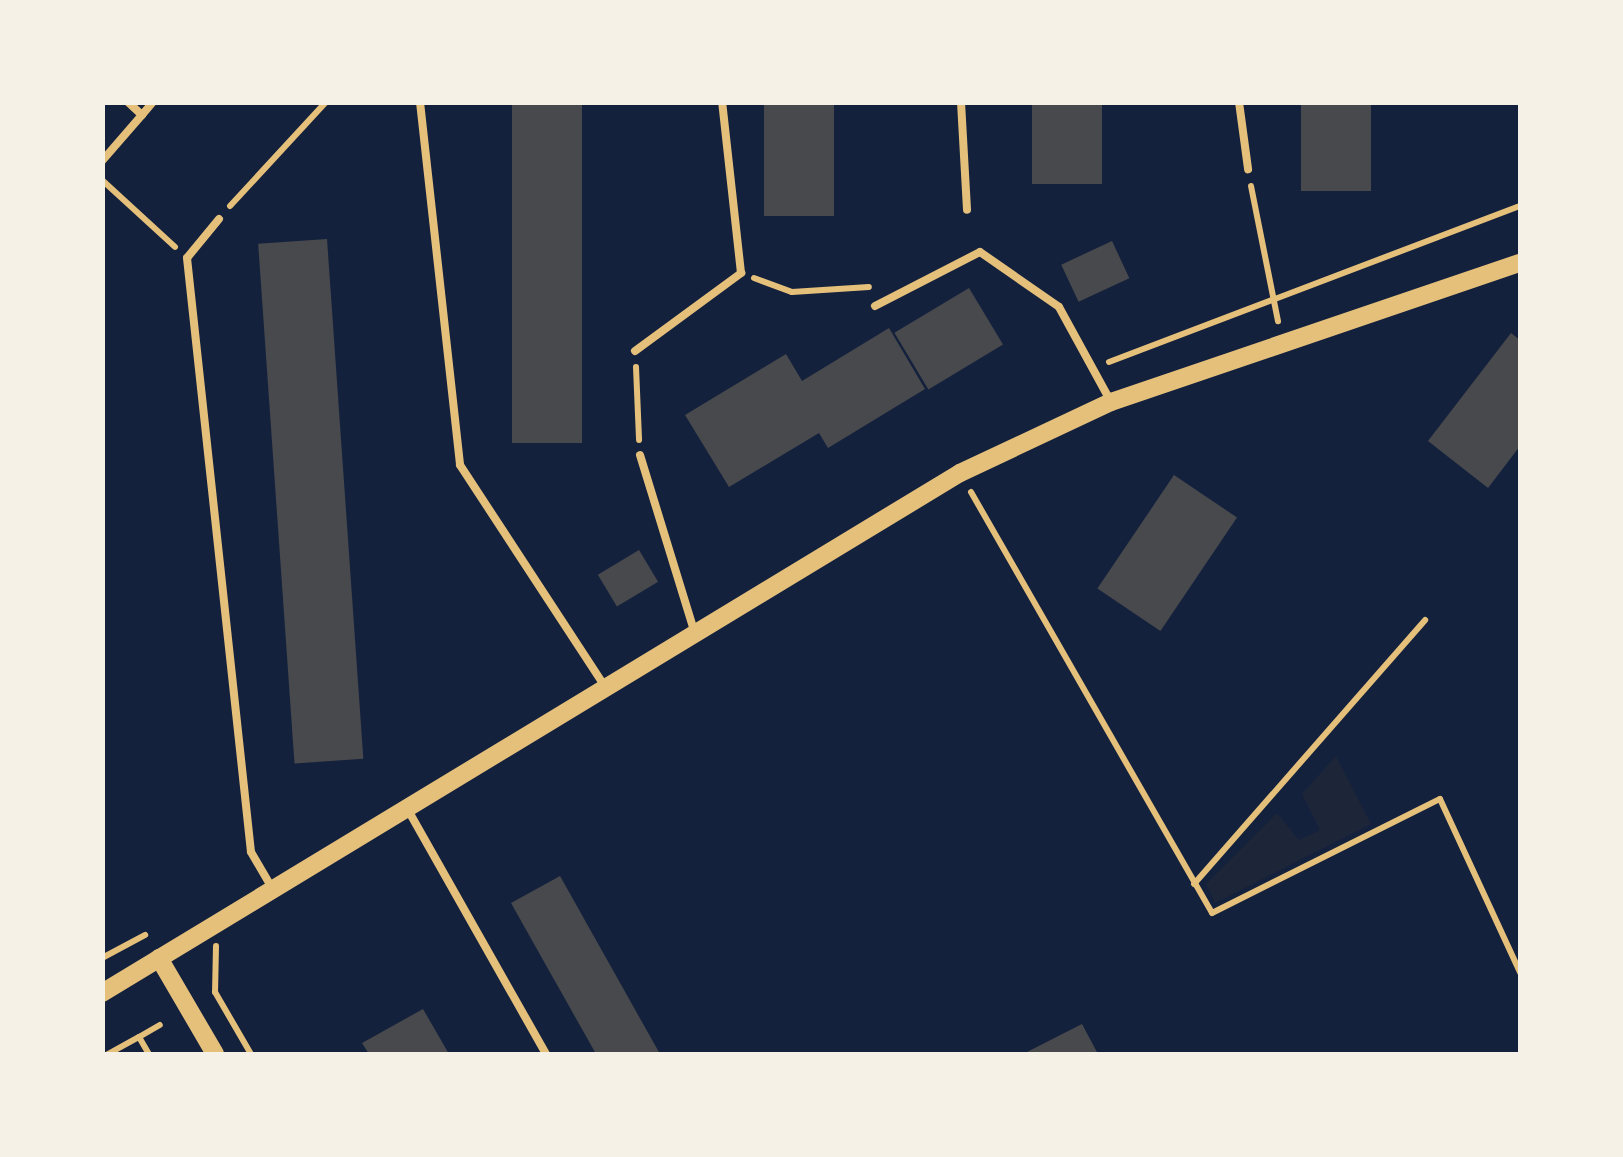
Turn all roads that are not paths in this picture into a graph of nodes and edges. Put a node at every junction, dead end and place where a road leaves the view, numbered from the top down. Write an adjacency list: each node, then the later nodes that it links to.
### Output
1 (128, 102): 7 (lane)
2 (152, 102): 7 (lane)
3 (420, 102): 18 (lane)
4 (722, 102): 14 (lane)
5 (961, 102): 10 (lane)
6 (1238, 102): 9 (lane)
7 (142, 115): 8 (lane)
8 (102, 161)
9 (1248, 169)
10 (968, 210)
11 (220, 219): 20 (lane)
12 (1520, 263): 15 (street)
13 (875, 306): 15 (lane)
14 (636, 351)
15 (1110, 402): 17 (street)
16 (640, 455): 17 (lane)
17 (694, 630): 18 (street)
18 (604, 685): 19 (street)
19 (406, 806): 20 (street); 24 (lane)
20 (272, 888): 21 (street)
21 (159, 958): 22 (street); 23 (street)
22 (102, 994)
23 (215, 1054)
24 (546, 1054)

